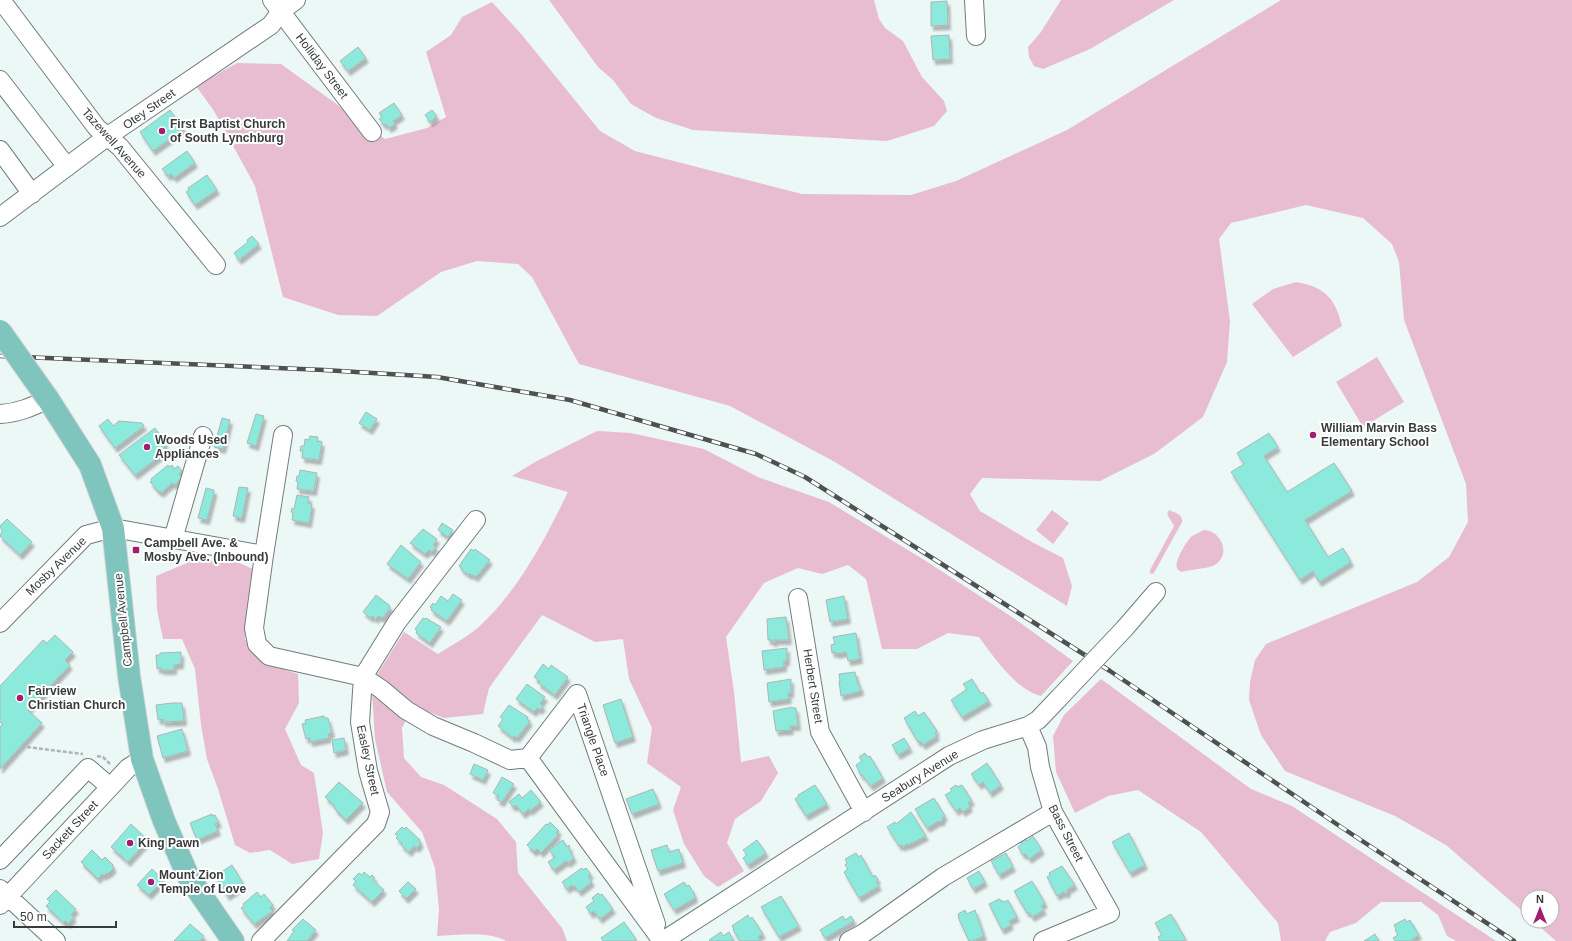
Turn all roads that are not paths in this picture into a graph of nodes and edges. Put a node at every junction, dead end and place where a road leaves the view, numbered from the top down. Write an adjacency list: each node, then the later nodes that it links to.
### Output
1 (1, 0): 8 (street, Tazewell Avenue)
2 (296, 0): 4 (street, Otey Street)
3 (974, 0): 5 (street)
4 (277, 6): 7 (street, Holliday Street); 8 (street, Otey Street)
5 (976, 36)
6 (0, 80): 10 (street)
7 (372, 132)
8 (108, 136): 10 (street, Otey Street); 13 (street, Tazewell Avenue)
9 (0, 150): 11 (street)
10 (66, 167): 11 (street, Otey Street)
11 (32, 194): 12 (street, Otey Street)
12 (0, 217)
13 (216, 265)
14 (0, 331): 15 (main road, Campbell Avenue, bridge)
15 (48, 399): 16 (street); 20 (main road, Campbell Avenue)
16 (0, 414)
17 (283, 435): 22 (street)
18 (203, 436): 21 (street)
19 (476, 520): 26 (street, Easley Street)
20 (113, 528): 21 (street, Mosby Avenue); 25 (street, Mosby Avenue); 29 (main road, Campbell Avenue)
21 (173, 539): 22 (street, Mosby Avenue)
22 (264, 555): 26 (street)
23 (1156, 592): 27 (street, Seabury Avenue, bridge)
24 (798, 598): 31 (street, Herbert Street)
25 (3, 613)
26 (363, 677): 28 (street); 38 (street, Easley Street)
27 (1028, 726): 31 (street, Seabury Avenue); 32 (street, Bass Street)
28 (528, 758): 39 (street); 39 (street, Triangle Place)
29 (142, 759): 30 (street, Sackett Street); 35 (main road, Campbell Avenue)
30 (110, 787): 33 (street); 34 (street, Sackett Street)
31 (864, 812): 39 (street, Seabury Avenue)
32 (1053, 812): 36 (street, Bass Street); 40 (street)
33 (0, 860)
34 (3, 897): 37 (street)
35 (228, 939)
36 (1048, 940)
37 (56, 941)
38 (261, 941)
39 (663, 941)
40 (849, 941)

